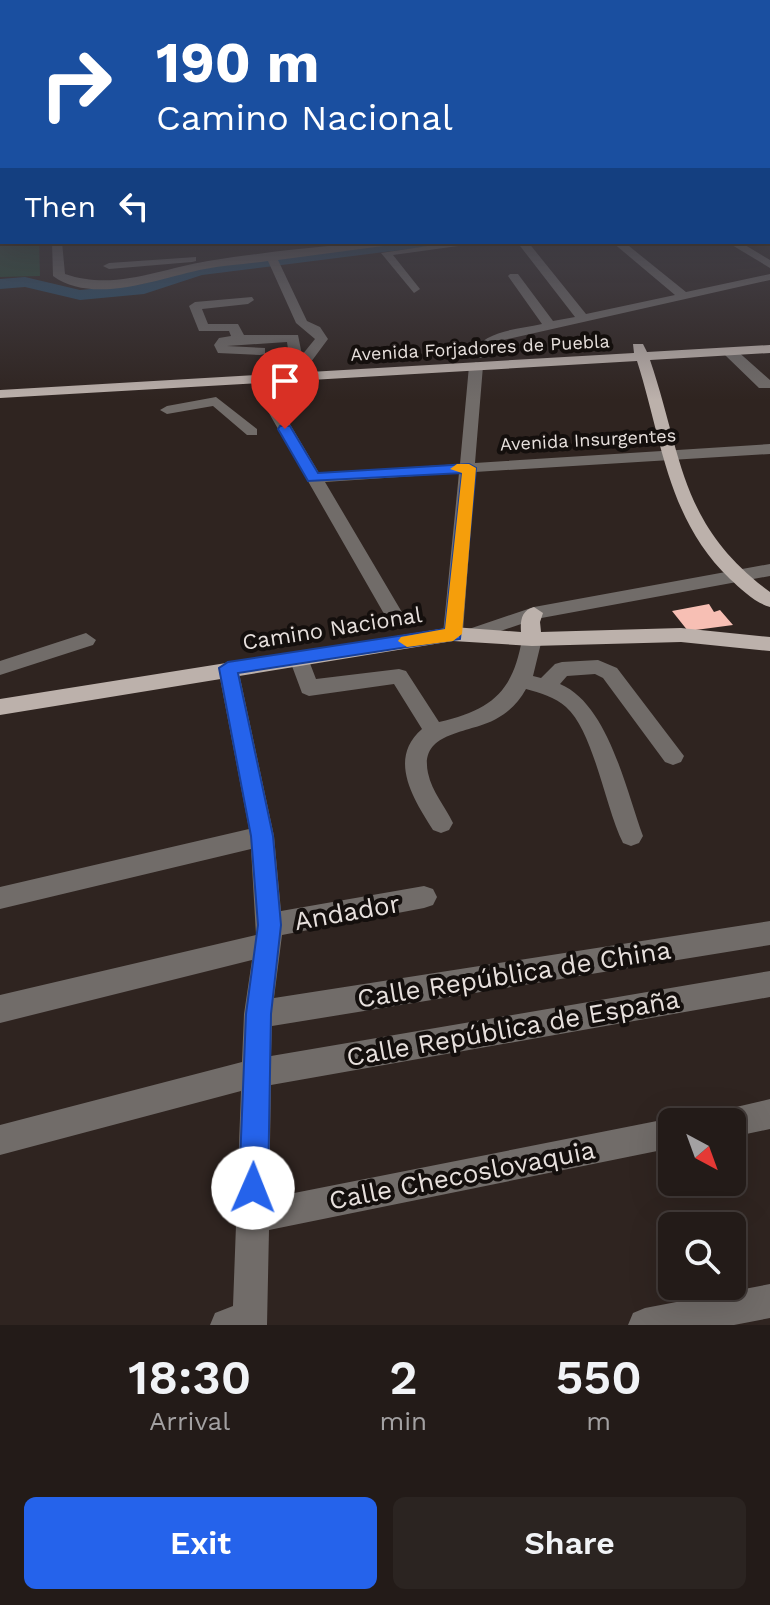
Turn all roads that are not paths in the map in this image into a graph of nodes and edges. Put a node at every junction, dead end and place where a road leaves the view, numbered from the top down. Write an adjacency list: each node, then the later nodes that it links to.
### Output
1 (61, 277): 2 (street)
2 (156, 277)
3 (280, 277): 15 (street)
4 (405, 277): 9 (street)
5 (515, 277): 14 (street)
6 (550, 277): 12 (street)
7 (660, 277): 10 (street)
8 (770, 277): 10 (street)
9 (414, 289)
10 (684, 296): 12 (street)
11 (249, 305): 21 (street)
12 (583, 319): 14 (street)
13 (329, 324): 15 (street)
14 (550, 326): 20 (street)
15 (322, 339): 21 (street)
16 (770, 339): 18 (main road, Avenida Forjadores de Puebla)
17 (770, 349): 19 (main road, Avenida Forjadores de Puebla)
18 (640, 352): 19 (main road, Avenida Forjadores de Puebla); 20 (main road, Avenida Forjadores de Puebla); 32 (main road)
19 (730, 352): 25 (street)
20 (476, 361): 21 (main road, Avenida Forjadores de Puebla); 23 (main road, Avenida Forjadores de Puebla); 33 (street)
21 (300, 363): 22 (main road, Avenida Forjadores de Puebla)
22 (0, 380)
23 (257, 380): 24 (main road, Avenida Forjadores de Puebla); 34 (street)
24 (194, 383): 26 (main road, Avenida Forjadores de Puebla); 27 (street)
25 (770, 384)
26 (0, 394)
27 (200, 404): 28 (street); 29 (street); 30 (street)
28 (167, 410)
29 (211, 418)
30 (252, 432)
31 (770, 449): 32 (street, Avenida Insurgentes)
32 (668, 456): 33 (street, Avenida Insurgentes); 36 (main road)
33 (469, 468): 34 (street, Avenida Insurgentes); 40 (street)
34 (313, 478): 39 (street)
35 (770, 570): 36 (street)
36 (734, 575): 37 (main road); 38 (street)
37 (770, 601)
38 (534, 613): 40 (street); 41 (main road)
39 (394, 614)
40 (462, 634): 41 (main road, Camino Nacional); 44 (main road, Camino Nacional)
41 (532, 639): 43 (main road, Camino Nacional); 47 (street)
42 (86, 640): 45 (street)
43 (770, 644)
44 (299, 658): 46 (main road, Camino Nacional); 49 (street)
45 (0, 668)
46 (228, 668): 48 (main road, Camino Nacional); 52 (street)
47 (534, 684): 49 (street); 50 (street); 53 (street)
48 (0, 707)
49 (434, 731): 51 (street)
50 (673, 756)
51 (441, 823)
52 (262, 836): 55 (street); 57 (street)
53 (631, 836)
54 (424, 897): 57 (street, Andador)
55 (0, 898)
56 (770, 933): 60 (street, Calle República de China)
57 (269, 934): 59 (street, Andador); 60 (street)
58 (770, 984): 61 (street, Calle República de España)
59 (0, 1009)
60 (258, 1014): 61 (street)
61 (256, 1073): 65 (street, Calle República de España); 66 (street)
62 (770, 1114): 63 (street)
63 (746, 1119)
64 (658, 1136): 66 (street, Calle Checoslovaquia)
65 (0, 1140)
66 (253, 1217): 68 (street)
67 (770, 1301): 69 (street)
68 (242, 1323)
69 (645, 1325)

